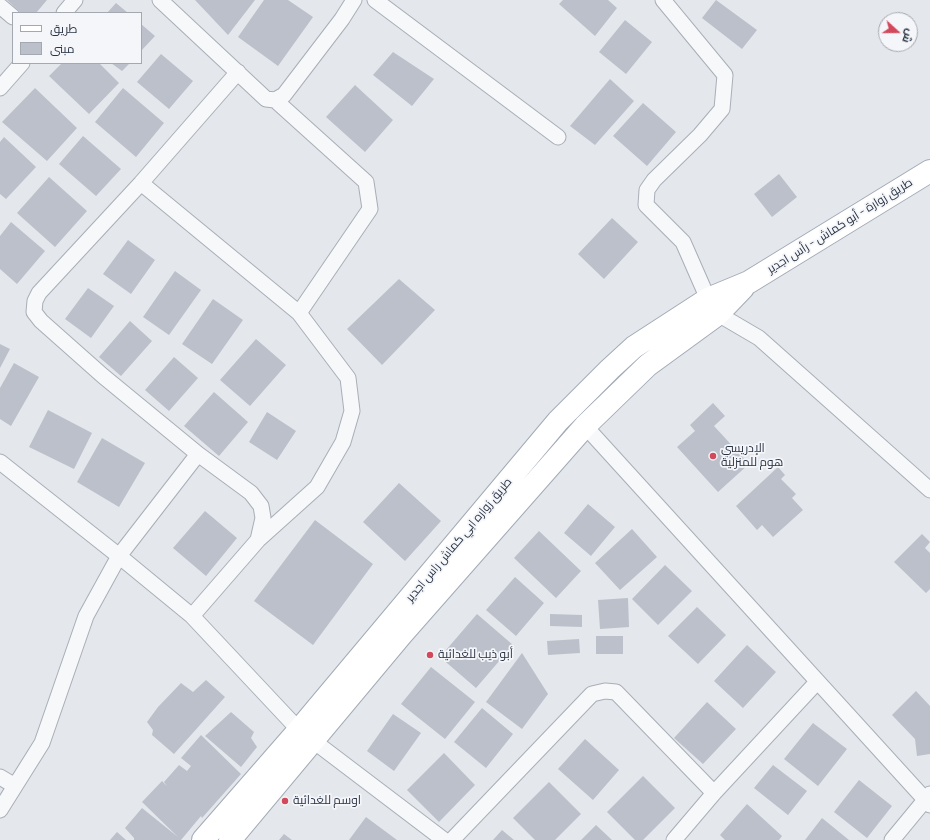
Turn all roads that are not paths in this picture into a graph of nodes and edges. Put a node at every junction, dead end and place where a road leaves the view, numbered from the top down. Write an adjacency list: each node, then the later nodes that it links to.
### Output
1 (75, 0): 7 (street)
2 (160, 0): 10 (street)
3 (354, 0): 12 (street)
4 (375, 0): 13 (street)
5 (666, 1): 17 (street)
6 (0, 6): 8 (street)
7 (65, 12)
8 (12, 16)
9 (21, 64): 11 (street)
10 (238, 72): 12 (street); 15 (street)
11 (0, 88)
12 (275, 100): 18 (street)
13 (558, 137)
14 (930, 171): 16 (main road, طريق زوارة - أبو كماش - رأس اجدير)
15 (141, 183): 18 (street); 22 (street)
16 (750, 282): 17 (main road, طريق زواره ابي كماش راس اجدير)
17 (713, 306): 19 (main road, طريق زواره ابي كماش راس اجدير); 20 (main road); 24 (street)
18 (299, 313): 25 (street)
19 (634, 347): 20 (main road); 29 (main road, طريق زواره ابي كماش راس اجدير)
20 (648, 365): 21 (main road)
21 (585, 426): 28 (street); 29 (main road)
22 (198, 454): 25 (street); 26 (street)
23 (0, 462): 26 (street)
24 (930, 490)
25 (258, 540): 27 (street)
26 (119, 556): 27 (street); 31 (street)
27 (192, 616): 29 (street)
28 (818, 682): 32 (street); 33 (street)
29 (306, 736): 35 (main road, طريق زواره ابي كماش راس اجدير); 36 (main road); 37 (street)
30 (0, 777): 31 (street)
31 (15, 786): 34 (street)
32 (714, 793): 38 (street); 39 (street)
33 (929, 800): 40 (street)
34 (0, 810)
35 (203, 840)
36 (230, 840)
37 (444, 840)
38 (452, 840)
39 (674, 840)
40 (892, 840)

